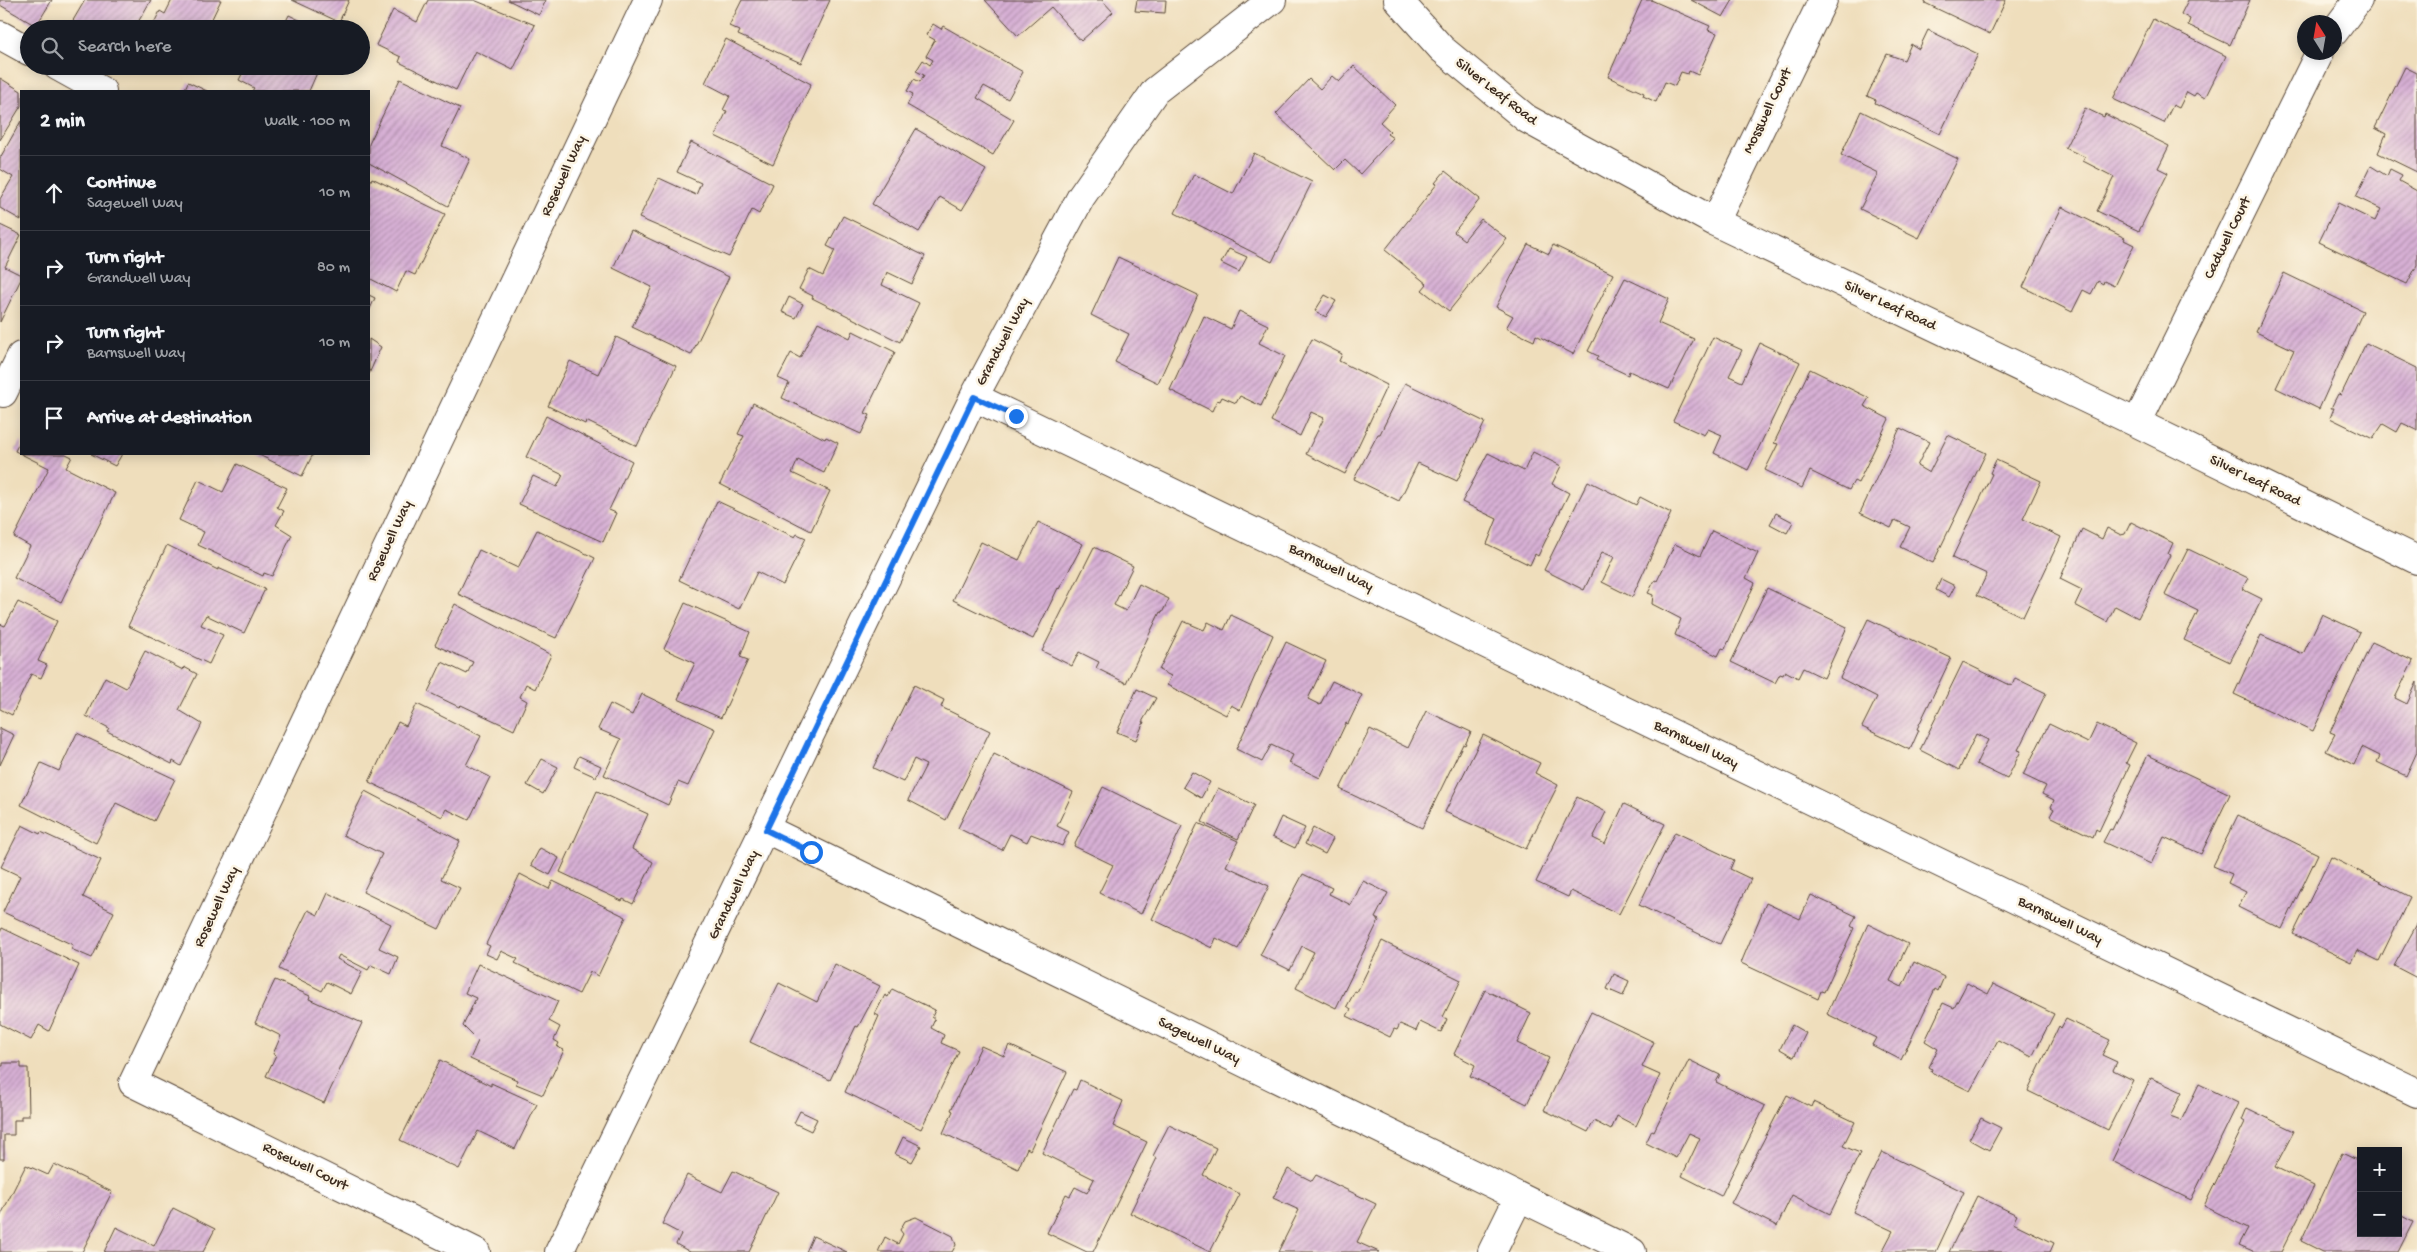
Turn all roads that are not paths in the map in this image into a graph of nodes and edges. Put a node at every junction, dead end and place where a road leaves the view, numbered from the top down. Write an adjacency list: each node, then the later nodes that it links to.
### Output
1 (648, 0): 19 (street, Rosewell Way)
2 (1272, 0): 15 (street, Grandwell Way)
3 (1398, 0): 12 (street, Silver Leaf Road)
4 (1823, 0): 12 (street, Mosswell Court)
5 (2358, 0): 6 (street)
6 (2342, 21)
7 (0, 35): 8 (street)
8 (20, 46)
9 (2316, 60): 16 (street, Cadwell Court)
10 (73, 75): 11 (street)
11 (100, 90)
12 (1715, 222): 16 (street, Silver Leaf Road)
13 (20, 358): 14 (street)
14 (2, 392)
15 (974, 397): 18 (street, Grandwell Way); 20 (street, Barnswell Way)
16 (2137, 423): 17 (street, Silver Leaf Road)
17 (2417, 560)
18 (766, 830): 21 (street, Sagewell Way); 23 (street, Grandwell Way)
19 (133, 1083): 22 (street, Rosewell Court)
20 (2417, 1094)
21 (1519, 1197): 24 (street); 25 (street, Sagewell Way)
22 (476, 1252)
23 (559, 1252)
24 (1492, 1252)
25 (1632, 1252)

